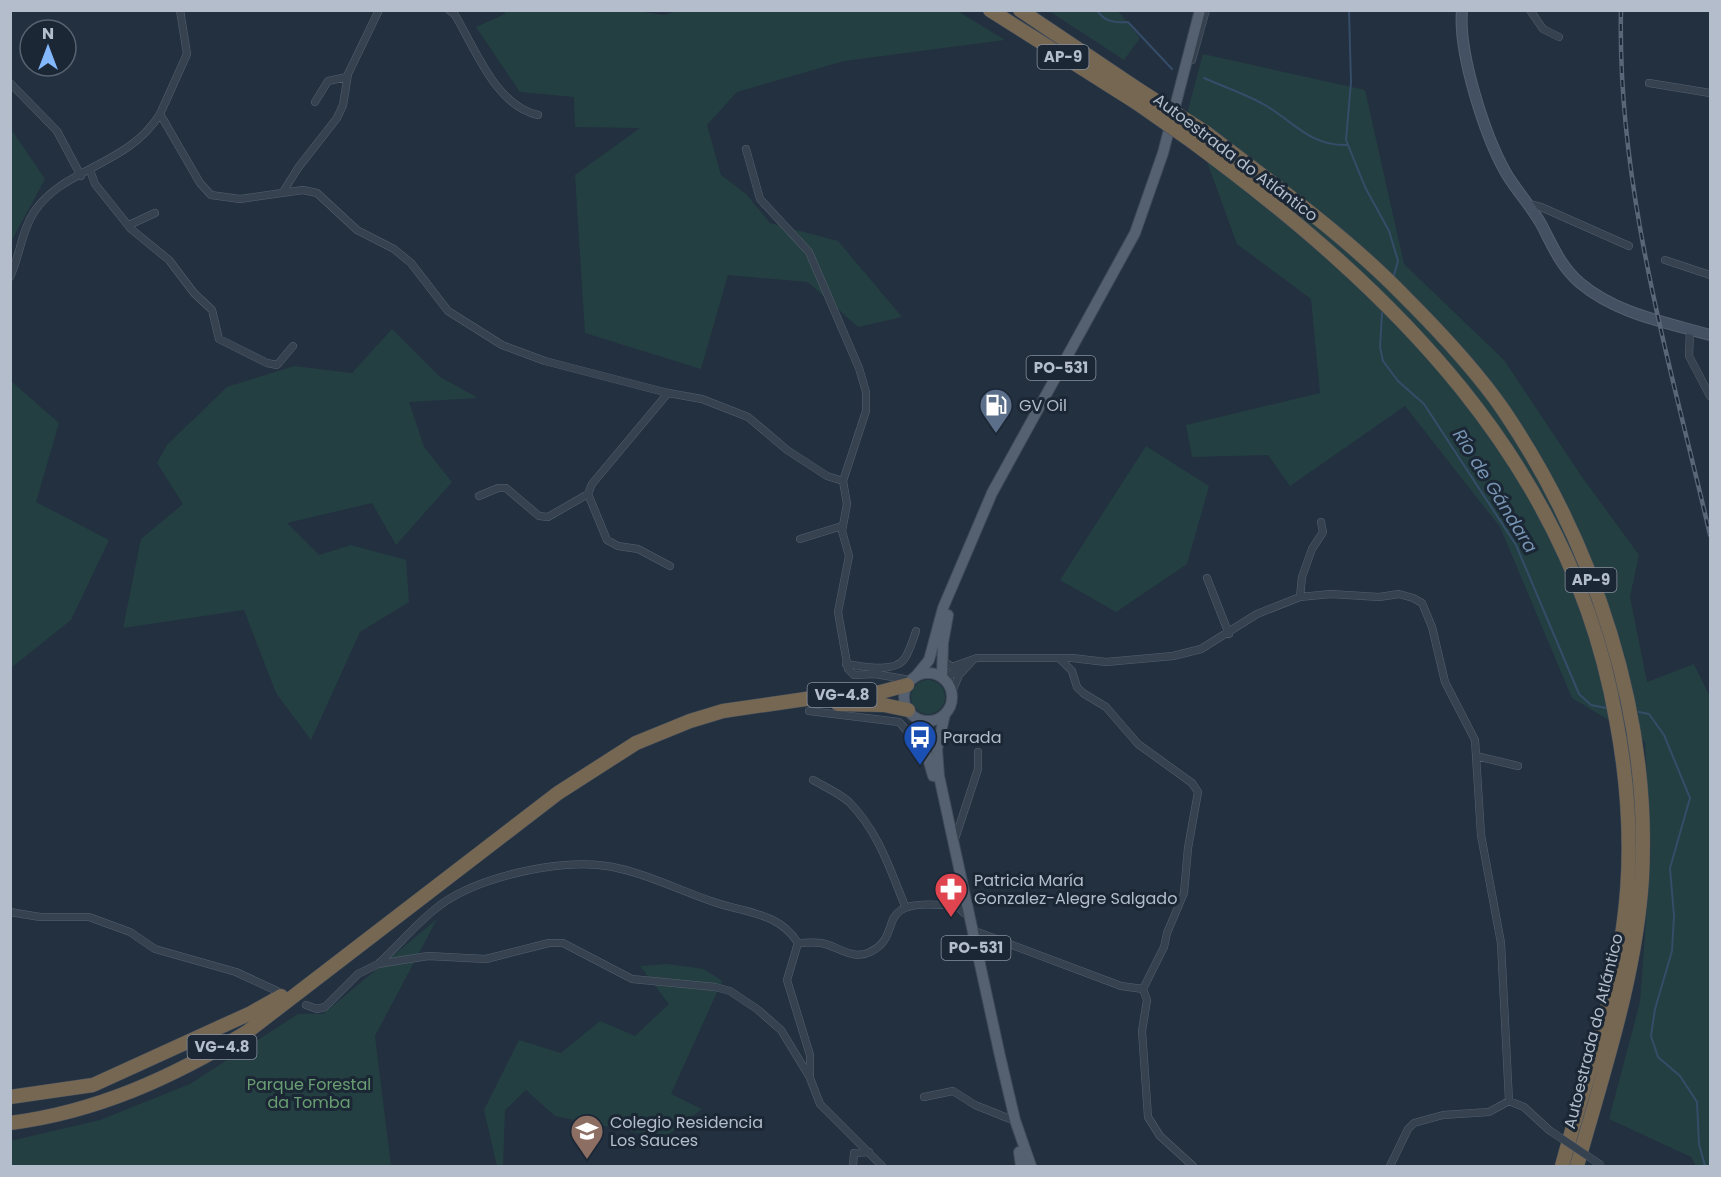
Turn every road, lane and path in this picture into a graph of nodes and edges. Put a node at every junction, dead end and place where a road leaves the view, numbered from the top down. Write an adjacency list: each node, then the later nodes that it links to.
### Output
1 (180, 10): 19 (street)
2 (379, 10): 12 (street)
3 (449, 10): 20 (street)
4 (990, 10): 17 (highway, Autoestrada do Atlántico / AP-9)
5 (1020, 10): 17 (highway, Autoestrada do Atlántico / AP-9)
6 (1195, 10): 15 (street)
7 (1200, 10): 15 (main road)
8 (1206, 10): 15 (street)
9 (1462, 10): 25 (main road)
10 (1530, 10): 11 (street)
11 (1559, 37)
12 (347, 77): 18 (street); 24 (street)
13 (10, 82): 23 (street)
14 (1650, 83): 16 (street)
15 (1179, 92): 45 (main road, PO-531)
16 (1710, 93)
17 (1138, 96): 95 (highway, Autoestrada do Atlántico / AP-9, bridge); 96 (highway, Autoestrada do Atlántico / AP-9, bridge)
18 (315, 102)
19 (160, 114): 22 (street); 24 (street)
20 (538, 114)
21 (746, 149): 37 (street)
22 (90, 170): 23 (street); 27 (street)
23 (81, 176): 31 (street)
24 (284, 192): 35 (street)
25 (1529, 204): 28 (street); 32 (main road)
26 (155, 213): 27 (street)
27 (129, 225): 34 (street)
28 (1629, 246)
29 (1665, 260): 30 (street)
30 (1710, 275)
31 (10, 277)
32 (1690, 330): 33 (main road); 36 (street)
33 (1710, 335)
34 (293, 346)
35 (668, 393): 37 (street); 38 (street)
36 (1710, 396)
37 (843, 481): 41 (street)
38 (588, 494): 39 (street); 43 (street)
39 (479, 496)
40 (1321, 522): 46 (street)
41 (843, 526): 42 (street); 52 (street)
42 (800, 539)
43 (670, 566)
44 (1207, 578): 48 (street)
45 (954, 581): 51 (main road, PO-531); 56 (main road, PO-531)
46 (1300, 597): 48 (street); 64 (street)
47 (916, 631): 52 (street)
48 (1229, 634): 50 (street)
49 (977, 658): 50 (street); 53 (street); 58 (street)
50 (1059, 658): 78 (street)
51 (941, 659): 53 (street); 55 (main road, PO-531)
52 (846, 664): 54 (street)
53 (961, 664): 55 (street)
54 (883, 677): 56 (street); 57 (street)
55 (943, 678): 56 (main road); 58 (main road, PO-531)
56 (911, 681): 57 (highway, VG-4.8); 61 (main road, PO-531)
57 (887, 692): 59 (highway, VG-4.8)
58 (952, 692): 62 (main road, PO-531)
59 (776, 703): 61 (highway, VG-4.8); 73 (highway, VG-4.8)
60 (809, 711): 65 (street)
61 (913, 714): 62 (main road); 65 (main road, PO-531)
62 (945, 714): 68 (main road, PO-531)
63 (978, 752): 69 (street)
64 (1476, 756): 66 (street); 84 (street)
65 (930, 762): 71 (main road, PO-531)
66 (1518, 766)
67 (813, 780): 72 (street)
68 (948, 820): 69 (street); 70 (main road, PO-531)
69 (964, 820): 70 (street)
70 (953, 845): 75 (main road, PO-531)
71 (957, 902): 72 (street); 85 (main road, PO-531)
72 (904, 906): 76 (street)
73 (403, 911): 83 (highway); 86 (highway, VG-4.8)
74 (10, 912): 79 (street)
75 (976, 934): 78 (street); 92 (main road, PO-531)
76 (798, 943): 77 (street); 81 (street)
77 (378, 964): 80 (street); 81 (street)
78 (1143, 989): 93 (street)
79 (276, 991)
80 (306, 1005)
81 (810, 1078): 87 (street)
82 (924, 1097): 85 (street)
83 (10, 1098)
84 (1509, 1101): 88 (street, bridge); 94 (street)
85 (1010, 1119): 91 (main road, PO-531)
86 (10, 1123)
87 (869, 1152): 89 (street); 90 (street)
88 (1601, 1166)
89 (853, 1167)
90 (882, 1167)
91 (1023, 1167)
92 (1031, 1167)
93 (1193, 1167)
94 (1390, 1167)
95 (1562, 1167)
96 (1576, 1167)

